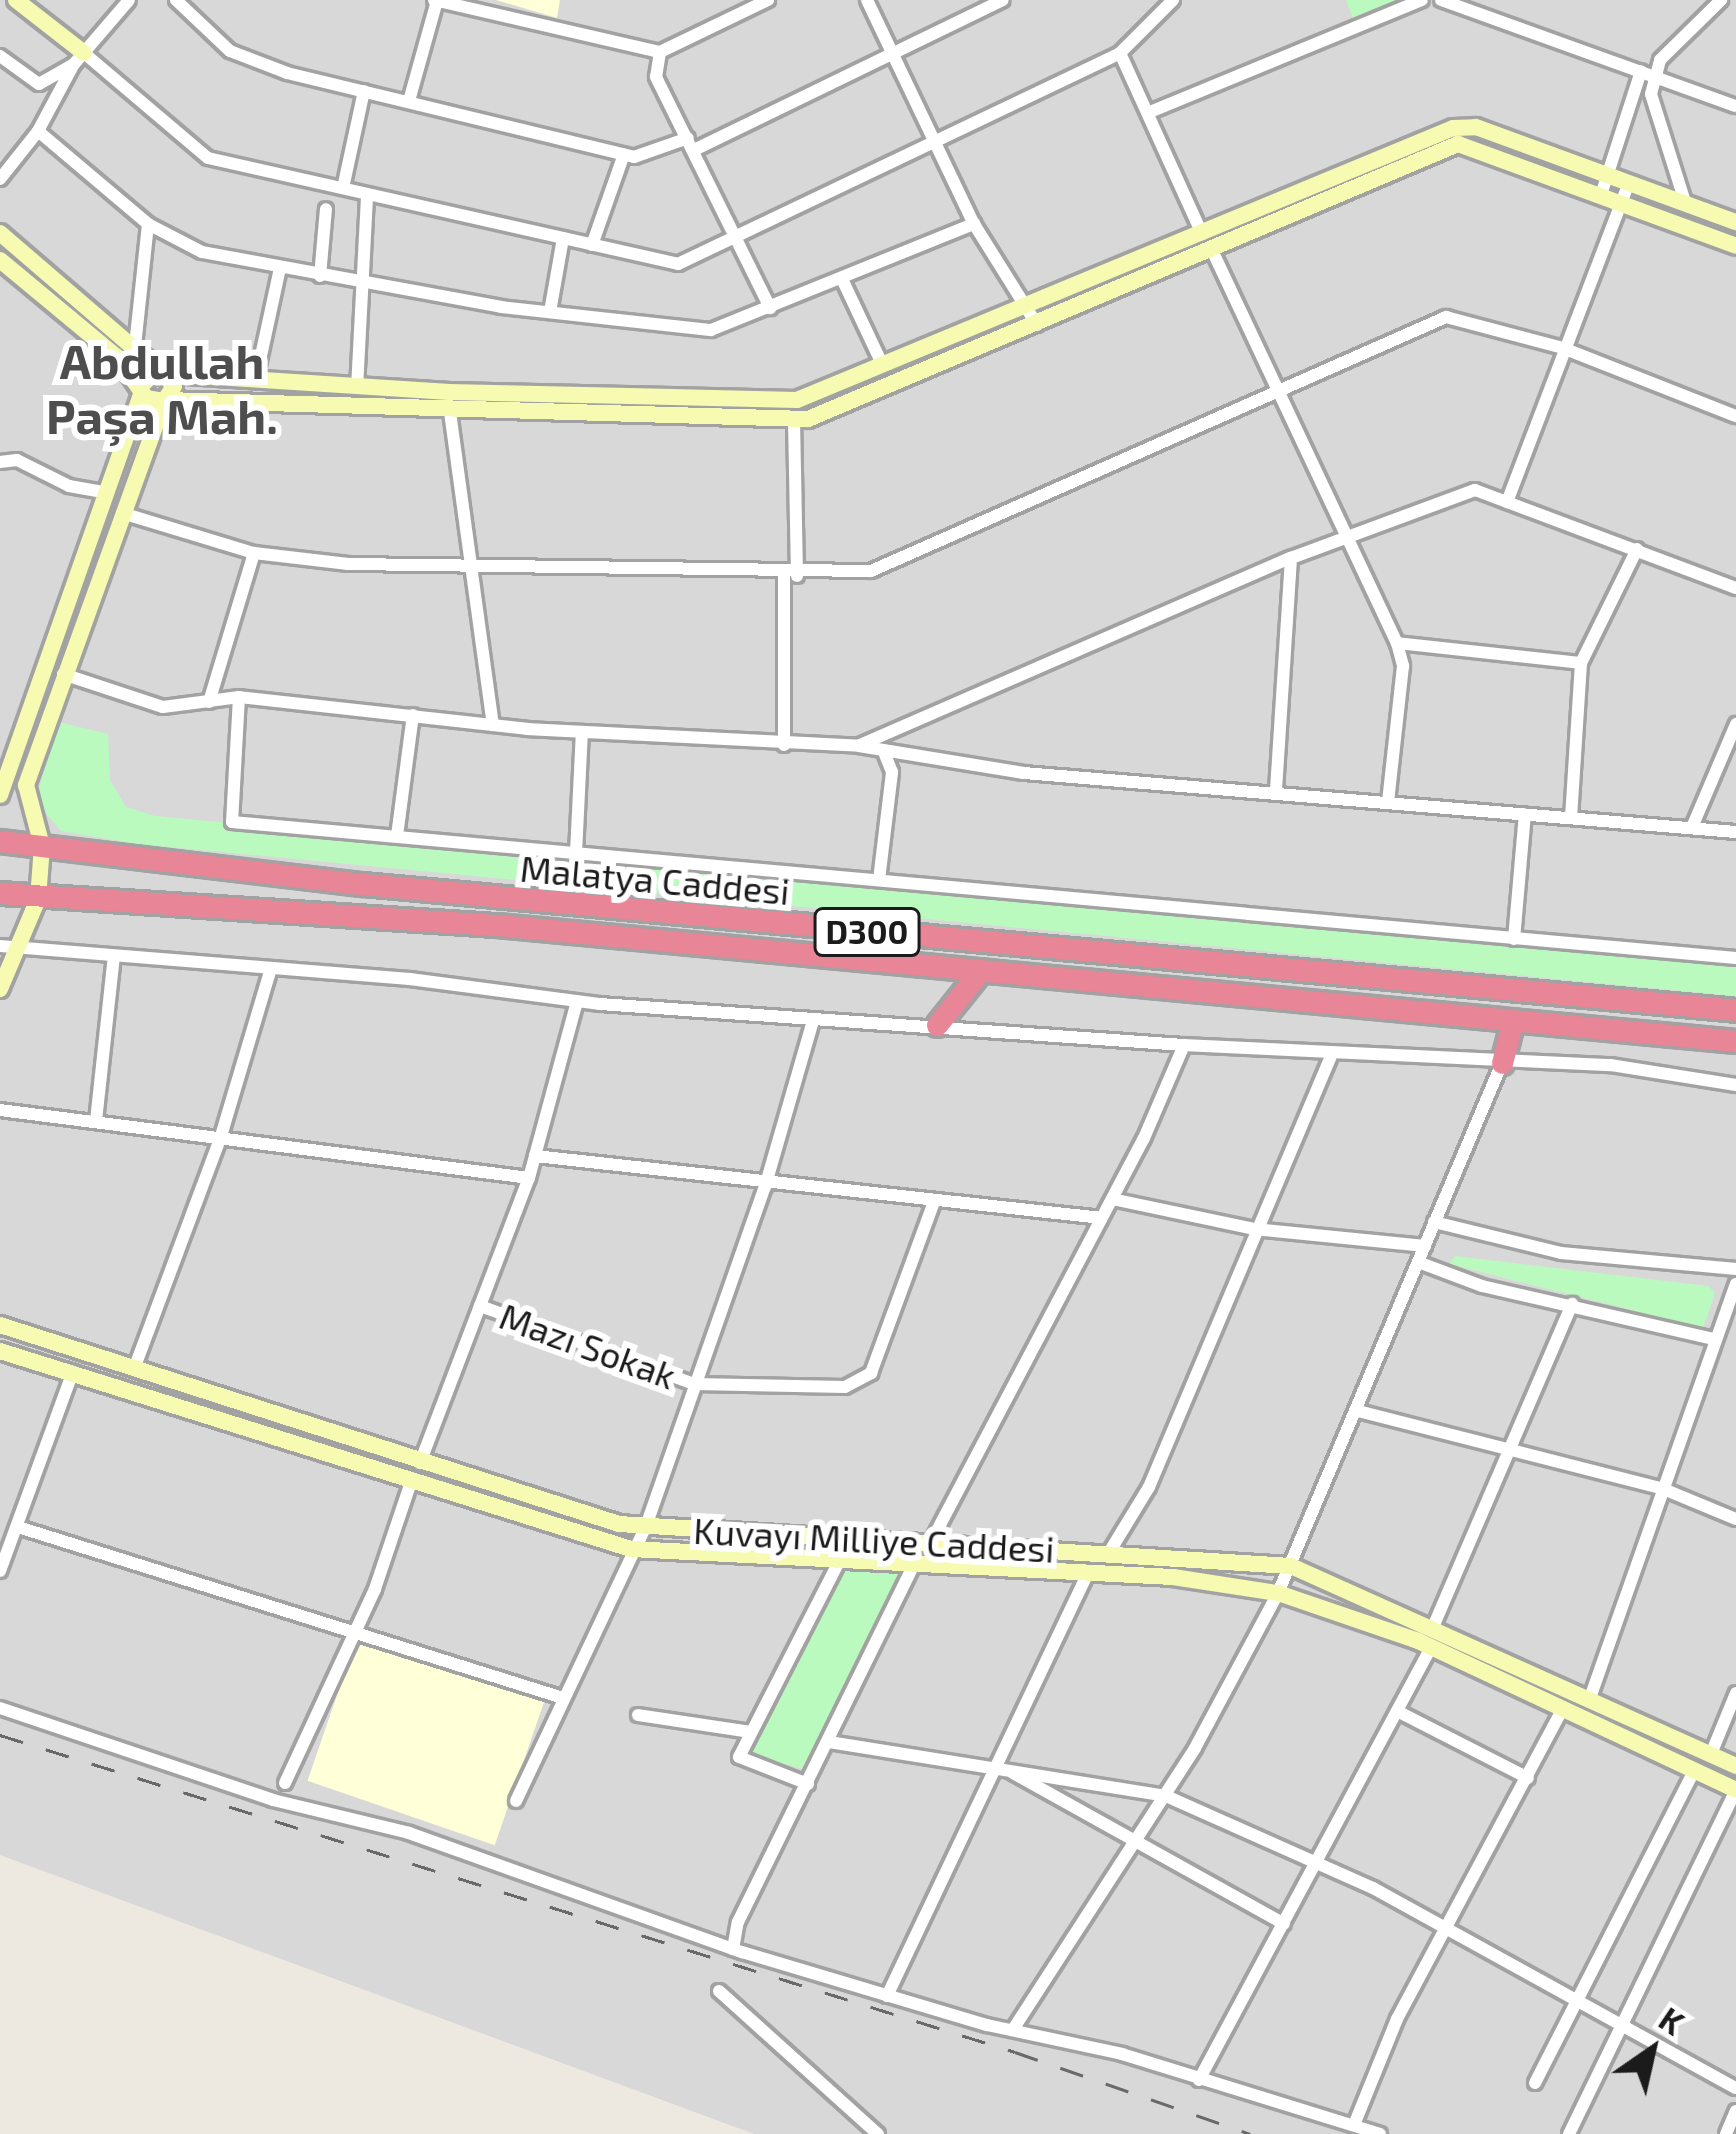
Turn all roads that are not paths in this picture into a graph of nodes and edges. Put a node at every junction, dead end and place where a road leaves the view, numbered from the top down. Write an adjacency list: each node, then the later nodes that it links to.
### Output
1 (16, 0): 17 (main road)
2 (129, 0): 17 (street)
3 (176, 0): 20 (street)
4 (435, 0): 12 (street); 21 (street)
5 (867, 0): 15 (street)
6 (1003, 0): 15 (street)
7 (1173, 0): 14 (street)
8 (1422, 0): 23 (street)
9 (1441, 0): 18 (street)
10 (1721, 0): 19 (street)
11 (761, 1): 13 (street)
12 (480, 5): 13 (street)
13 (660, 52): 25 (street)
14 (1120, 53): 23 (street); 26 (street)
15 (894, 54): 25 (street); 26 (street)
16 (0, 56): 17 (street)
17 (79, 58): 24 (street); 31 (street)
18 (1641, 71): 19 (street); 28 (street)
19 (1656, 76): 22 (street); 35 (street)
20 (364, 91): 21 (street); 31 (street)
21 (409, 101): 27 (street)
22 (1736, 106)
23 (1150, 112): 43 (street)
24 (38, 131): 29 (street); 38 (street)
25 (691, 144): 27 (street); 41 (street)
26 (937, 147): 39 (street); 41 (street)
27 (624, 154): 44 (street)
28 (1608, 175): 30 (main road); 33 (street); 43 (main road)
29 (0, 179)
30 (1629, 182): 34 (street); 35 (main road)
31 (343, 188): 32 (street)
32 (367, 194): 42 (street); 50 (street)
33 (1601, 195): 34 (main road); 43 (main road)
34 (1619, 202): 45 (main road); 56 (street)
35 (1685, 202): 37 (main road)
36 (326, 209): 48 (street)
37 (1736, 222)
38 (148, 224): 47 (street); 55 (street)
39 (974, 224): 49 (street); 51 (street)
40 (0, 233): 55 (main road)
41 (740, 236): 44 (street); 52 (street)
42 (563, 238): 44 (street); 53 (street)
43 (1206, 241): 51 (main road); 54 (main road); 62 (street)
44 (592, 245)
45 (1736, 246)
46 (0, 260): 61 (main road)
47 (280, 268): 48 (street); 59 (street)
48 (320, 276): 50 (street)
49 (843, 281): 52 (street); 57 (street)
50 (361, 285): 53 (street); 60 (street)
51 (1026, 307): 54 (street); 57 (main road)
52 (770, 308): 53 (street)
53 (550, 312)
54 (1036, 325): 66 (main road)
55 (135, 346): 58 (main road)
56 (1563, 348): 62 (street); 65 (street); 69 (street)
57 (883, 366): 60 (main road)
58 (164, 372): 59 (main road); 61 (main road); 63 (main road)
59 (256, 379): 60 (main road)
60 (357, 388)
61 (141, 389): 63 (main road); 68 (main road)
62 (1279, 394): 71 (street); 76 (street)
63 (165, 400): 64 (main road); 70 (main road)
64 (450, 412): 66 (main road); 75 (street)
65 (1736, 416)
66 (794, 419): 76 (street)
67 (0, 462): 68 (street)
68 (106, 493): 91 (main road)
69 (1508, 502): 71 (street); 72 (street)
70 (122, 513): 73 (street); 80 (main road)
71 (1350, 540): 74 (street); 78 (street)
72 (1637, 549): 77 (street); 79 (street)
73 (254, 553): 75 (street); 82 (street)
74 (1291, 558): 88 (street); 90 (street)
75 (468, 570): 76 (street); 85 (street)
76 (790, 576): 87 (street)
77 (1736, 588)
78 (1397, 643): 79 (street); 92 (street)
79 (1581, 663): 94 (street)
80 (64, 674): 82 (street); 99 (main road)
81 (239, 697): 82 (street); 83 (street); 97 (street)
82 (209, 702)
83 (413, 715): 85 (street); 97 (street)
84 (1736, 724): 95 (street)
85 (493, 725): 86 (street)
86 (582, 732): 87 (street); 100 (street)
87 (784, 745): 88 (street)
88 (859, 746): 89 (street)
89 (884, 752): 90 (street); 101 (street)
90 (1276, 790): 92 (street)
91 (0, 795)
92 (1388, 800): 93 (street)
93 (1526, 814): 94 (street); 104 (street)
94 (1571, 818): 95 (street)
95 (1694, 825): 96 (street)
96 (1736, 832)
97 (398, 836): 100 (street)
98 (0, 841): 99 (highway, Malatya Caddesi / D300)
99 (42, 846): 103 (main road); 112 (highway, Malatya Caddesi / D300)
100 (576, 853): 101 (street)
101 (879, 880): 104 (street)
102 (0, 893): 103 (highway, Malatya Caddesi / D300)
103 (38, 899): 105 (main road); 109 (highway, Malatya Caddesi / D300)
104 (1514, 939): 107 (street)
105 (8, 946): 106 (street); 110 (main road)
106 (114, 956): 108 (street); 122 (street)
107 (1736, 958)
108 (271, 968): 111 (street); 123 (street)
109 (981, 970): 113 (highway, Malatya Caddesi / D300); 115 (highway)
110 (0, 989)
111 (577, 1001): 114 (street); 124 (street)
112 (1736, 1010)
113 (1513, 1020): 116 (highway, Malatya Caddesi / D300); 119 (highway)
114 (813, 1021): 115 (street); 126 (street)
115 (937, 1025): 117 (street)
116 (1736, 1041)
117 (1184, 1046): 118 (street); 127 (street)
118 (1331, 1057): 119 (street); 131 (street)
119 (1502, 1063): 120 (street); 130 (street)
120 (1736, 1084)
121 (0, 1110): 122 (street)
122 (96, 1121): 123 (street)
123 (221, 1136): 125 (street); 141 (street)
124 (535, 1156): 125 (street); 126 (street)
125 (529, 1178): 137 (street)
126 (765, 1187): 128 (street); 143 (street)
127 (1112, 1199): 129 (street); 131 (street)
128 (934, 1202): 129 (street); 143 (street, Mazı Sokak)
129 (1102, 1219): 152 (street)
130 (1434, 1222): 132 (street); 134 (street)
131 (1254, 1229): 132 (street); 154 (street)
132 (1425, 1246): 133 (street)
133 (1418, 1262): 136 (street); 144 (street)
134 (1736, 1269)
135 (1736, 1284): 139 (street)
136 (1572, 1304): 139 (street); 145 (street)
137 (480, 1306): 143 (street, Mazı Sokak); 146 (street)
138 (0, 1324): 141 (main road, Kuvayı Milliye Caddesi)
139 (1713, 1339): 148 (street)
140 (0, 1352): 142 (main road, Kuvayı Milliye Caddesi)
141 (134, 1369): 146 (main road, Kuvayı Milliye Caddesi)
142 (74, 1372): 147 (main road, Kuvayı Milliye Caddesi); 151 (street)
143 (694, 1384): 150 (street)
144 (1358, 1411): 145 (street); 157 (street)
145 (1511, 1446): 148 (street); 161 (street)
146 (420, 1463): 150 (main road, Kuvayı Milliye Caddesi)
147 (411, 1482): 153 (main road, Kuvayı Milliye Caddesi); 162 (street)
148 (1661, 1488): 149 (street); 166 (street)
149 (1736, 1519)
150 (646, 1526): 152 (main road, Kuvayı Milliye Caddesi); 153 (street)
151 (18, 1527): 158 (street); 162 (street)
152 (932, 1540): 154 (main road, Kuvayı Milliye Caddesi)
153 (631, 1549): 155 (main road, Kuvayı Milliye Caddesi); 165 (street)
154 (1110, 1551): 157 (main road, Kuvayı Milliye Caddesi)
155 (840, 1560): 156 (main road, Kuvayı Milliye Caddesi); 171 (street)
156 (914, 1564): 159 (main road, Kuvayı Milliye Caddesi); 172 (street)
157 (1291, 1566): 160 (street); 161 (main road, Kuvayı Milliye Caddesi)
158 (0, 1571)
159 (1086, 1576): 160 (main road, Kuvayı Milliye Caddesi); 175 (street)
160 (1278, 1593): 163 (main road, Kuvayı Milliye Caddesi); 181 (street)
161 (1432, 1627): 166 (main road, Kuvayı Milliye Caddesi)
162 (352, 1634): 165 (street); 178 (street)
163 (1431, 1647): 168 (main road, Kuvayı Milliye Caddesi); 169 (street)
164 (1736, 1694): 173 (street)
165 (563, 1698): 182 (street)
166 (1590, 1698): 173 (main road, Kuvayı Milliye Caddesi)
167 (0, 1708): 187 (street)
168 (1562, 1710): 176 (main road, Kuvayı Milliye Caddesi); 177 (street)
169 (1397, 1711): 177 (street); 184 (street)
170 (638, 1715): 171 (street)
171 (750, 1732): 179 (street)
172 (829, 1742): 175 (street); 179 (street)
173 (1711, 1754): 174 (main road, Kuvayı Milliye Caddesi)
174 (1736, 1766)
175 (1002, 1768): 181 (street); 183 (street); 189 (street)
176 (1695, 1769): 180 (main road, Kuvayı Milliye Caddesi); 190 (street)
177 (1528, 1778): 186 (street)
178 (285, 1784)
179 (808, 1784): 187 (street)
180 (1736, 1790): 191 (street)
181 (1166, 1796): 183 (street); 184 (street)
182 (516, 1801)
183 (1135, 1846): 185 (street); 192 (street)
184 (1316, 1864): 185 (street); 186 (street)
185 (1284, 1924): 193 (street)
186 (1452, 1928): 190 (street); 197 (street)
187 (733, 1949): 189 (street)
188 (719, 1991): 198 (street)
189 (886, 1996): 192 (street)
190 (1575, 2000): 191 (street); 194 (street)
191 (1618, 2024): 195 (street); 200 (street)
192 (1014, 2028): 193 (street)
193 (1199, 2080): 197 (street)
194 (1535, 2084)
195 (1736, 2088)
196 (1736, 2111): 201 (street)
197 (1354, 2125): 199 (street)
198 (878, 2134)
199 (1380, 2134)
200 (1569, 2134)
201 (1726, 2134)

